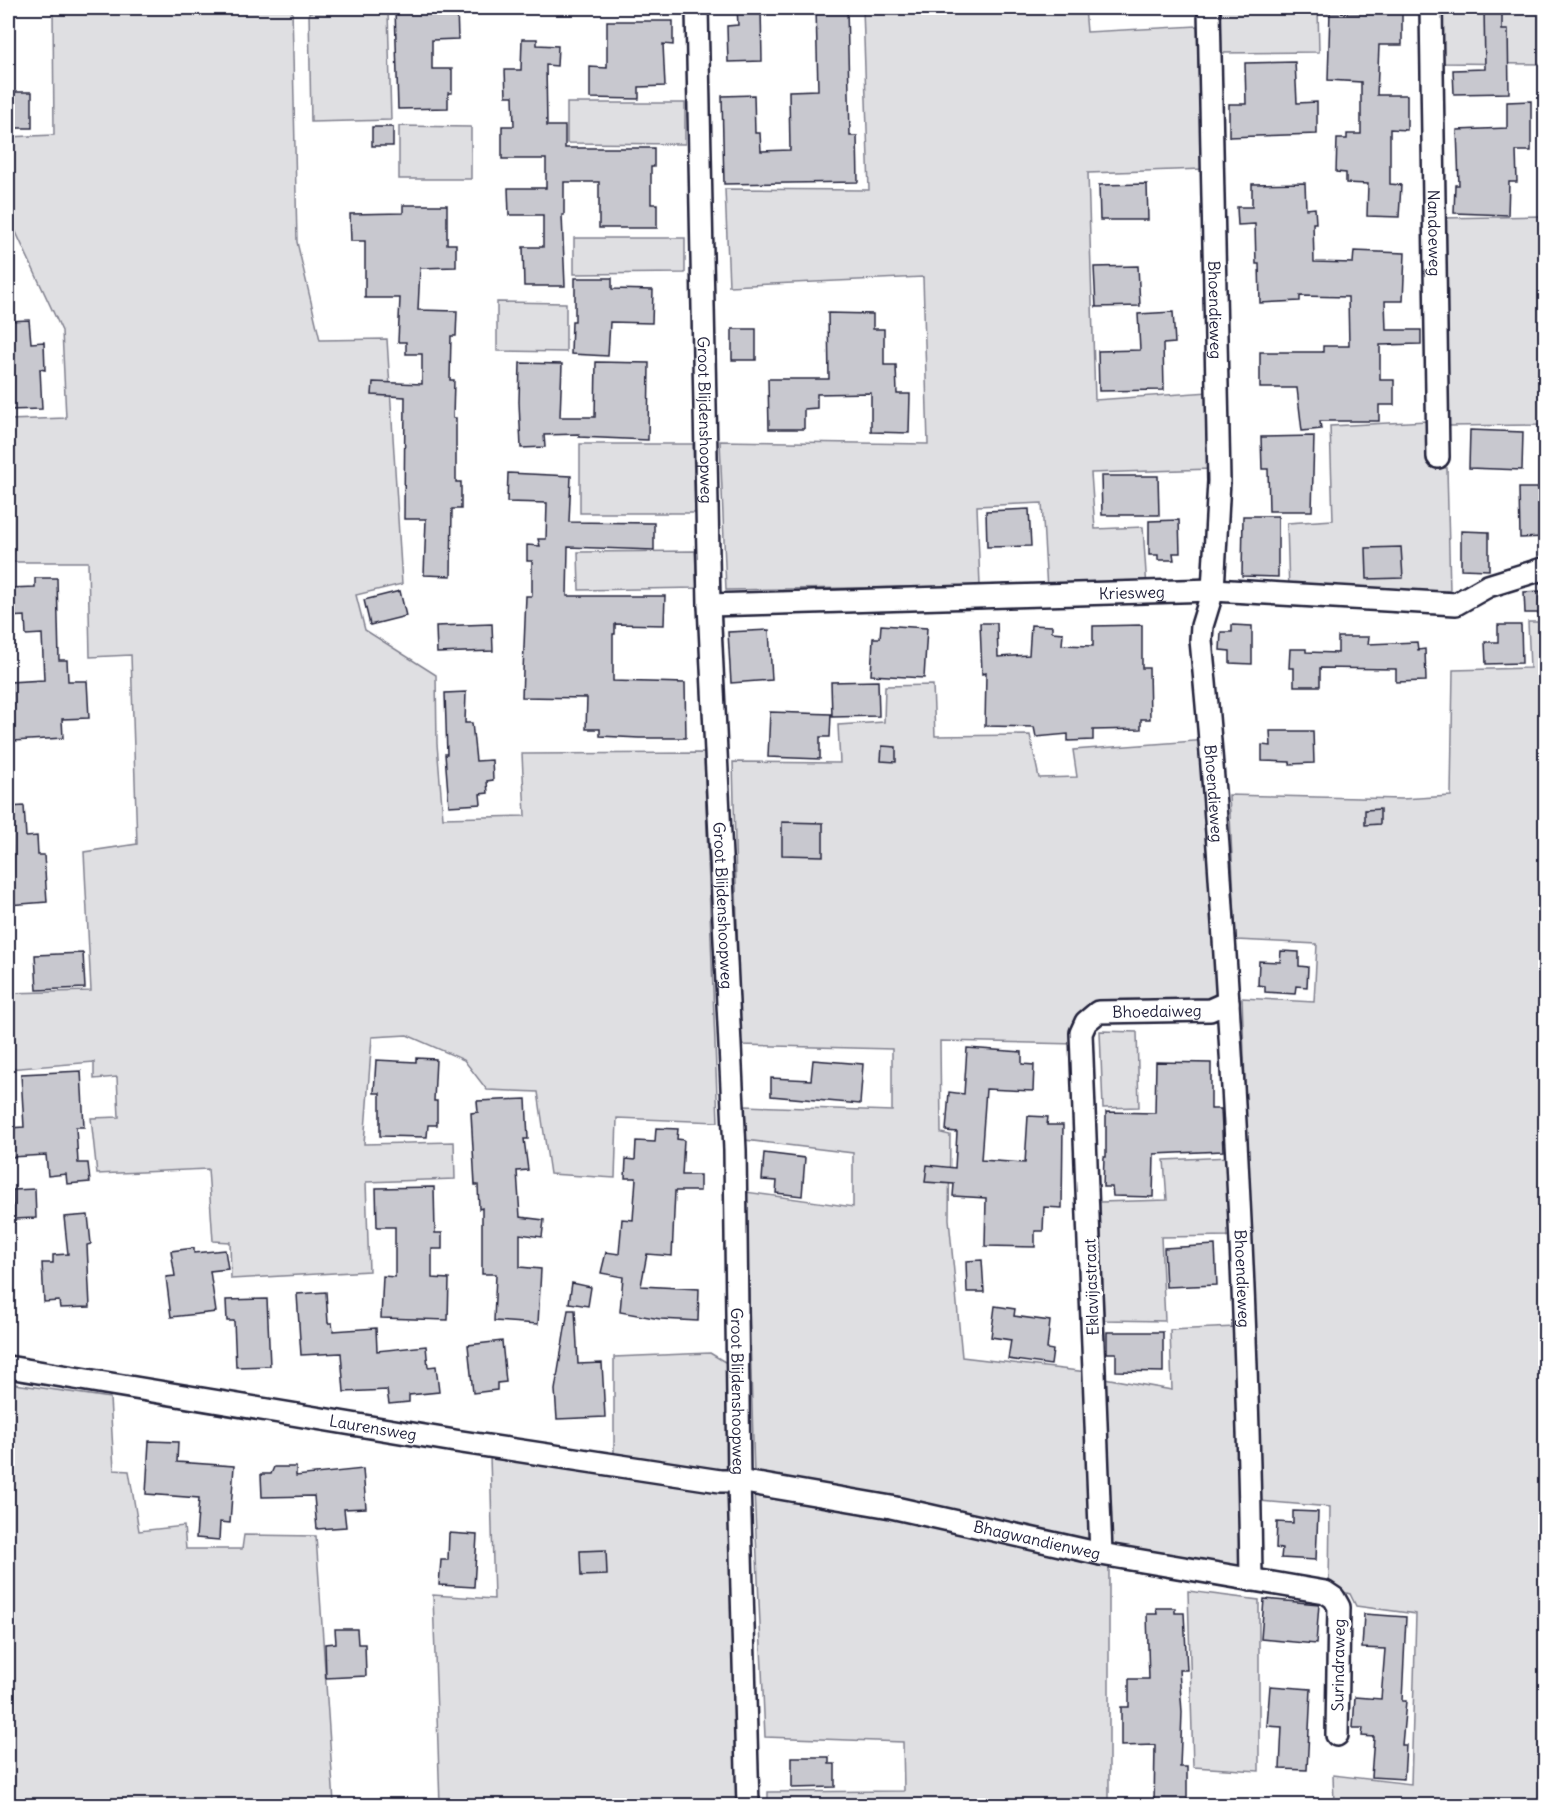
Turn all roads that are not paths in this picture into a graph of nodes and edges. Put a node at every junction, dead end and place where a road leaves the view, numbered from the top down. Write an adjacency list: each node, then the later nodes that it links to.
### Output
1 (697, 8): 7 (street, Groot Blijdenshoopweg)
2 (1209, 8): 6 (street, Bhoendieweg)
3 (1431, 8): 4 (street, Nandoeweg)
4 (1438, 457)
5 (1545, 568): 6 (street, Kriesweg)
6 (1213, 590): 7 (street, Kriesweg); 8 (street, Bhoendieweg)
7 (709, 605): 11 (street, Groot Blijdenshoopweg)
8 (1228, 1002): 9 (street, Bhoedaiweg); 13 (street, Bhoendieweg)
9 (1086, 1022): 12 (street, Eklavijastraat)
10 (8, 1367): 11 (street, Laurensweg)
11 (739, 1482): 12 (street, Bhagwandienweg); 16 (street, Groot Blijdenshoopweg)
12 (1101, 1554): 13 (street, Bhagwandienweg)
13 (1251, 1580): 14 (street, Bhagwandienweg)
14 (1334, 1598): 15 (street, Surindraweg)
15 (1337, 1735)
16 (748, 1806)

